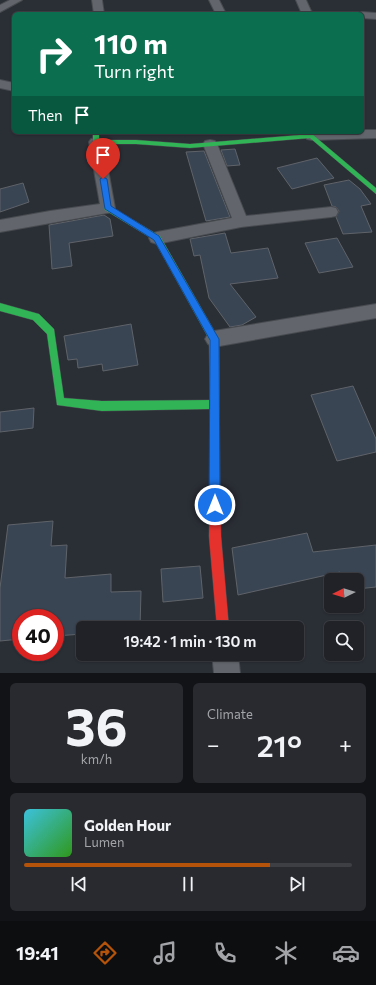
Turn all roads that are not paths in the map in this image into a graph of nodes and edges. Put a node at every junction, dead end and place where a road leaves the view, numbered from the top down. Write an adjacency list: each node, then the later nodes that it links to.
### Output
1 (18, 0): 5 (street)
2 (97, 0): 6 (street)
3 (214, 0): 7 (street)
4 (301, 0): 8 (street)
5 (0, 9)
6 (98, 12)
7 (220, 12)
8 (306, 12)
9 (364, 15): 10 (street)
10 (376, 16)
11 (0, 84): 12 (street)
12 (12, 86)
13 (376, 134): 14 (street)
14 (312, 136): 16 (street); 17 (street)
15 (96, 137): 16 (street); 18 (street)
16 (210, 144): 20 (street)
17 (376, 192)
18 (108, 208): 21 (street); 22 (street)
19 (331, 212): 20 (street)
20 (241, 222): 22 (street)
21 (0, 226)
22 (157, 238): 25 (street)
23 (0, 307): 26 (street)
24 (376, 312): 25 (street)
25 (214, 339): 26 (street)
26 (215, 404): 27 (street)
27 (222, 621)
28 (225, 661): 29 (street)
29 (226, 673)

